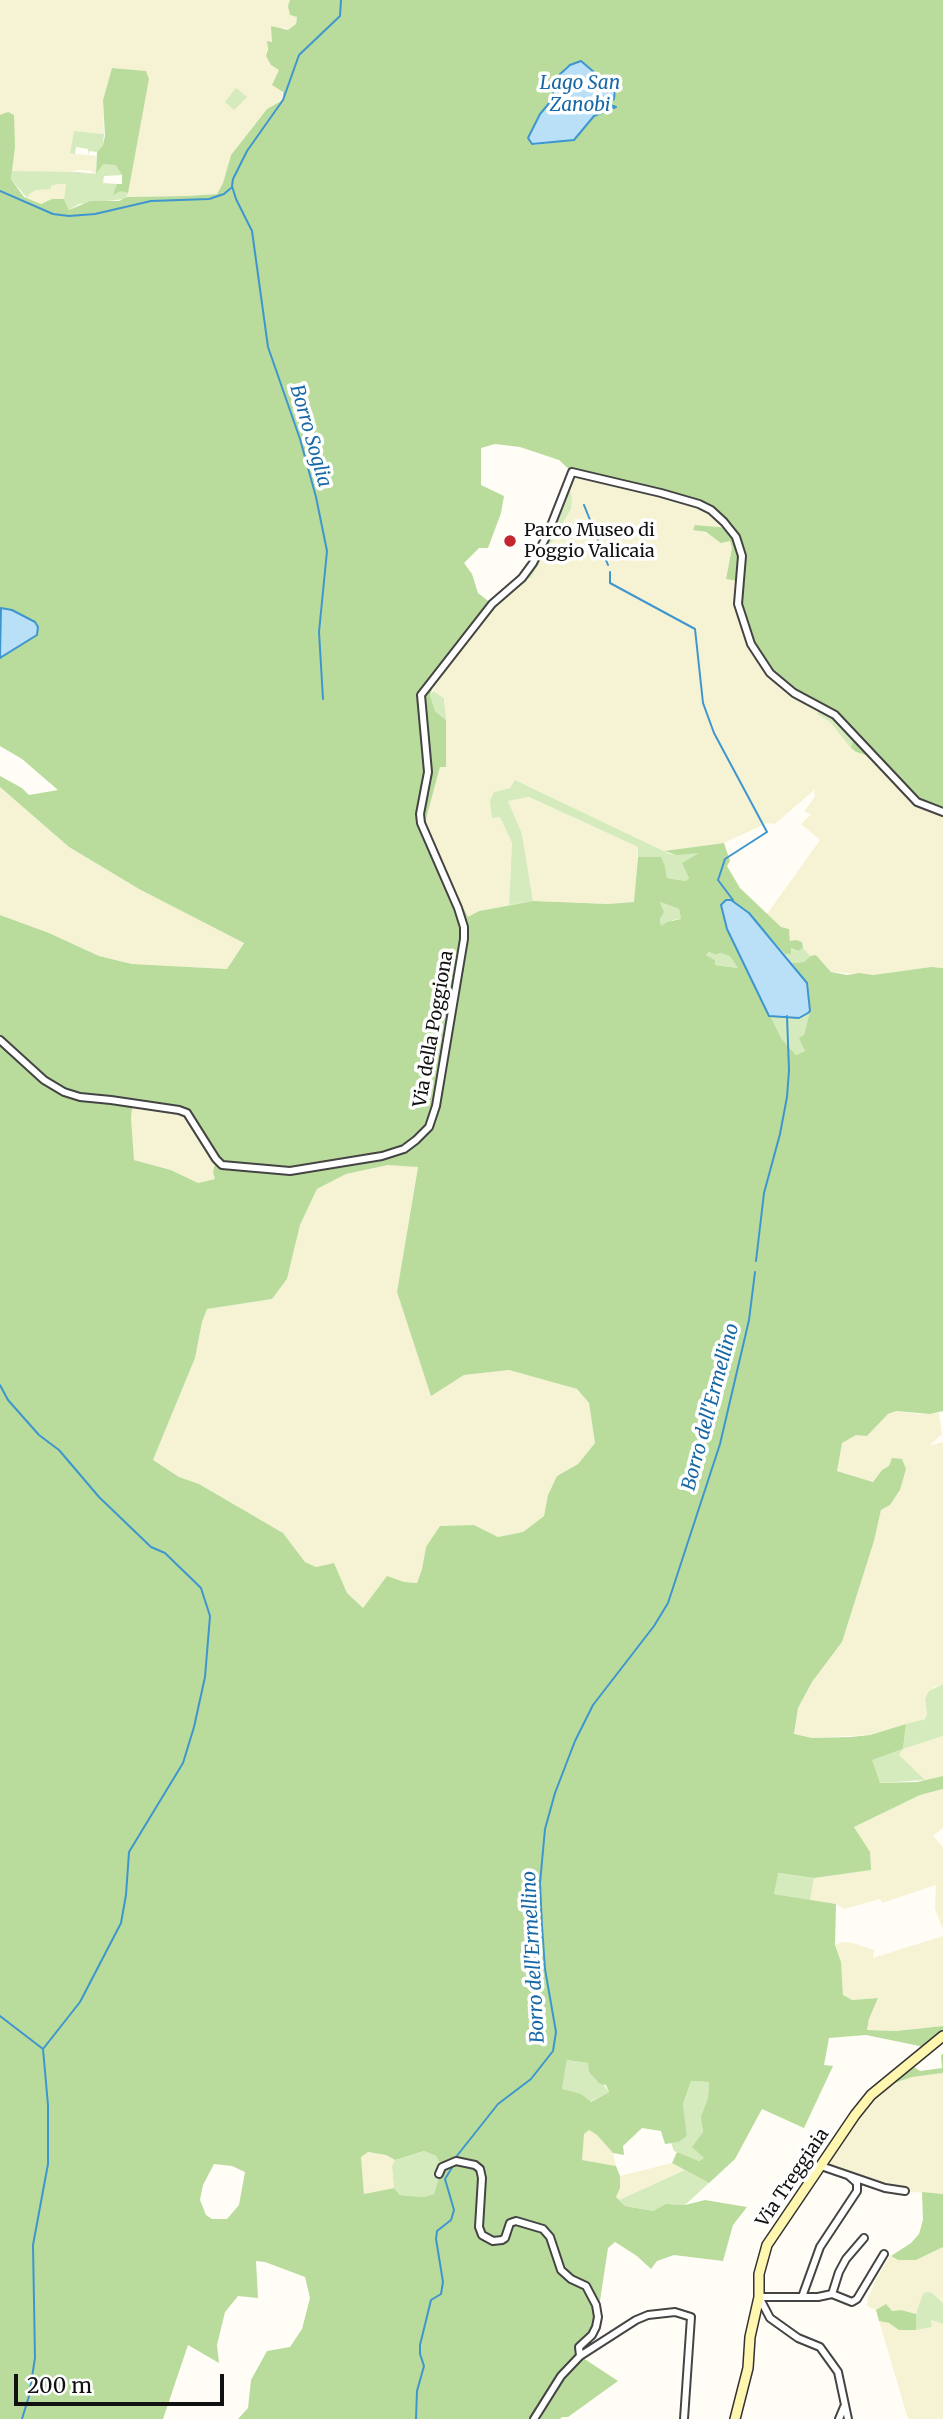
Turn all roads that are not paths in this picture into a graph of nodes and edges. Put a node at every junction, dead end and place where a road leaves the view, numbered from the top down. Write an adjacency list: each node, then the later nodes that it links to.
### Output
1 (943, 812): 2 (street, Via della Poggiona)
2 (0, 1040)
3 (943, 2036): 4 (street, Via Treggiaia)
4 (821, 2166): 6 (street); 11 (street, Via Treggiaia)
5 (439, 2174): 13 (street)
6 (849, 2176): 7 (street); 12 (street)
7 (905, 2191)
8 (864, 2238): 10 (street)
9 (884, 2254): 10 (street)
10 (832, 2294): 12 (street)
11 (759, 2297): 12 (street); 14 (street); 17 (street, Via Treggiaia)
12 (802, 2297)
13 (580, 2356): 15 (street); 16 (street)
14 (844, 2407): 18 (street); 19 (street)
15 (534, 2419)
16 (684, 2419)
17 (735, 2419)
18 (839, 2419)
19 (848, 2419)

